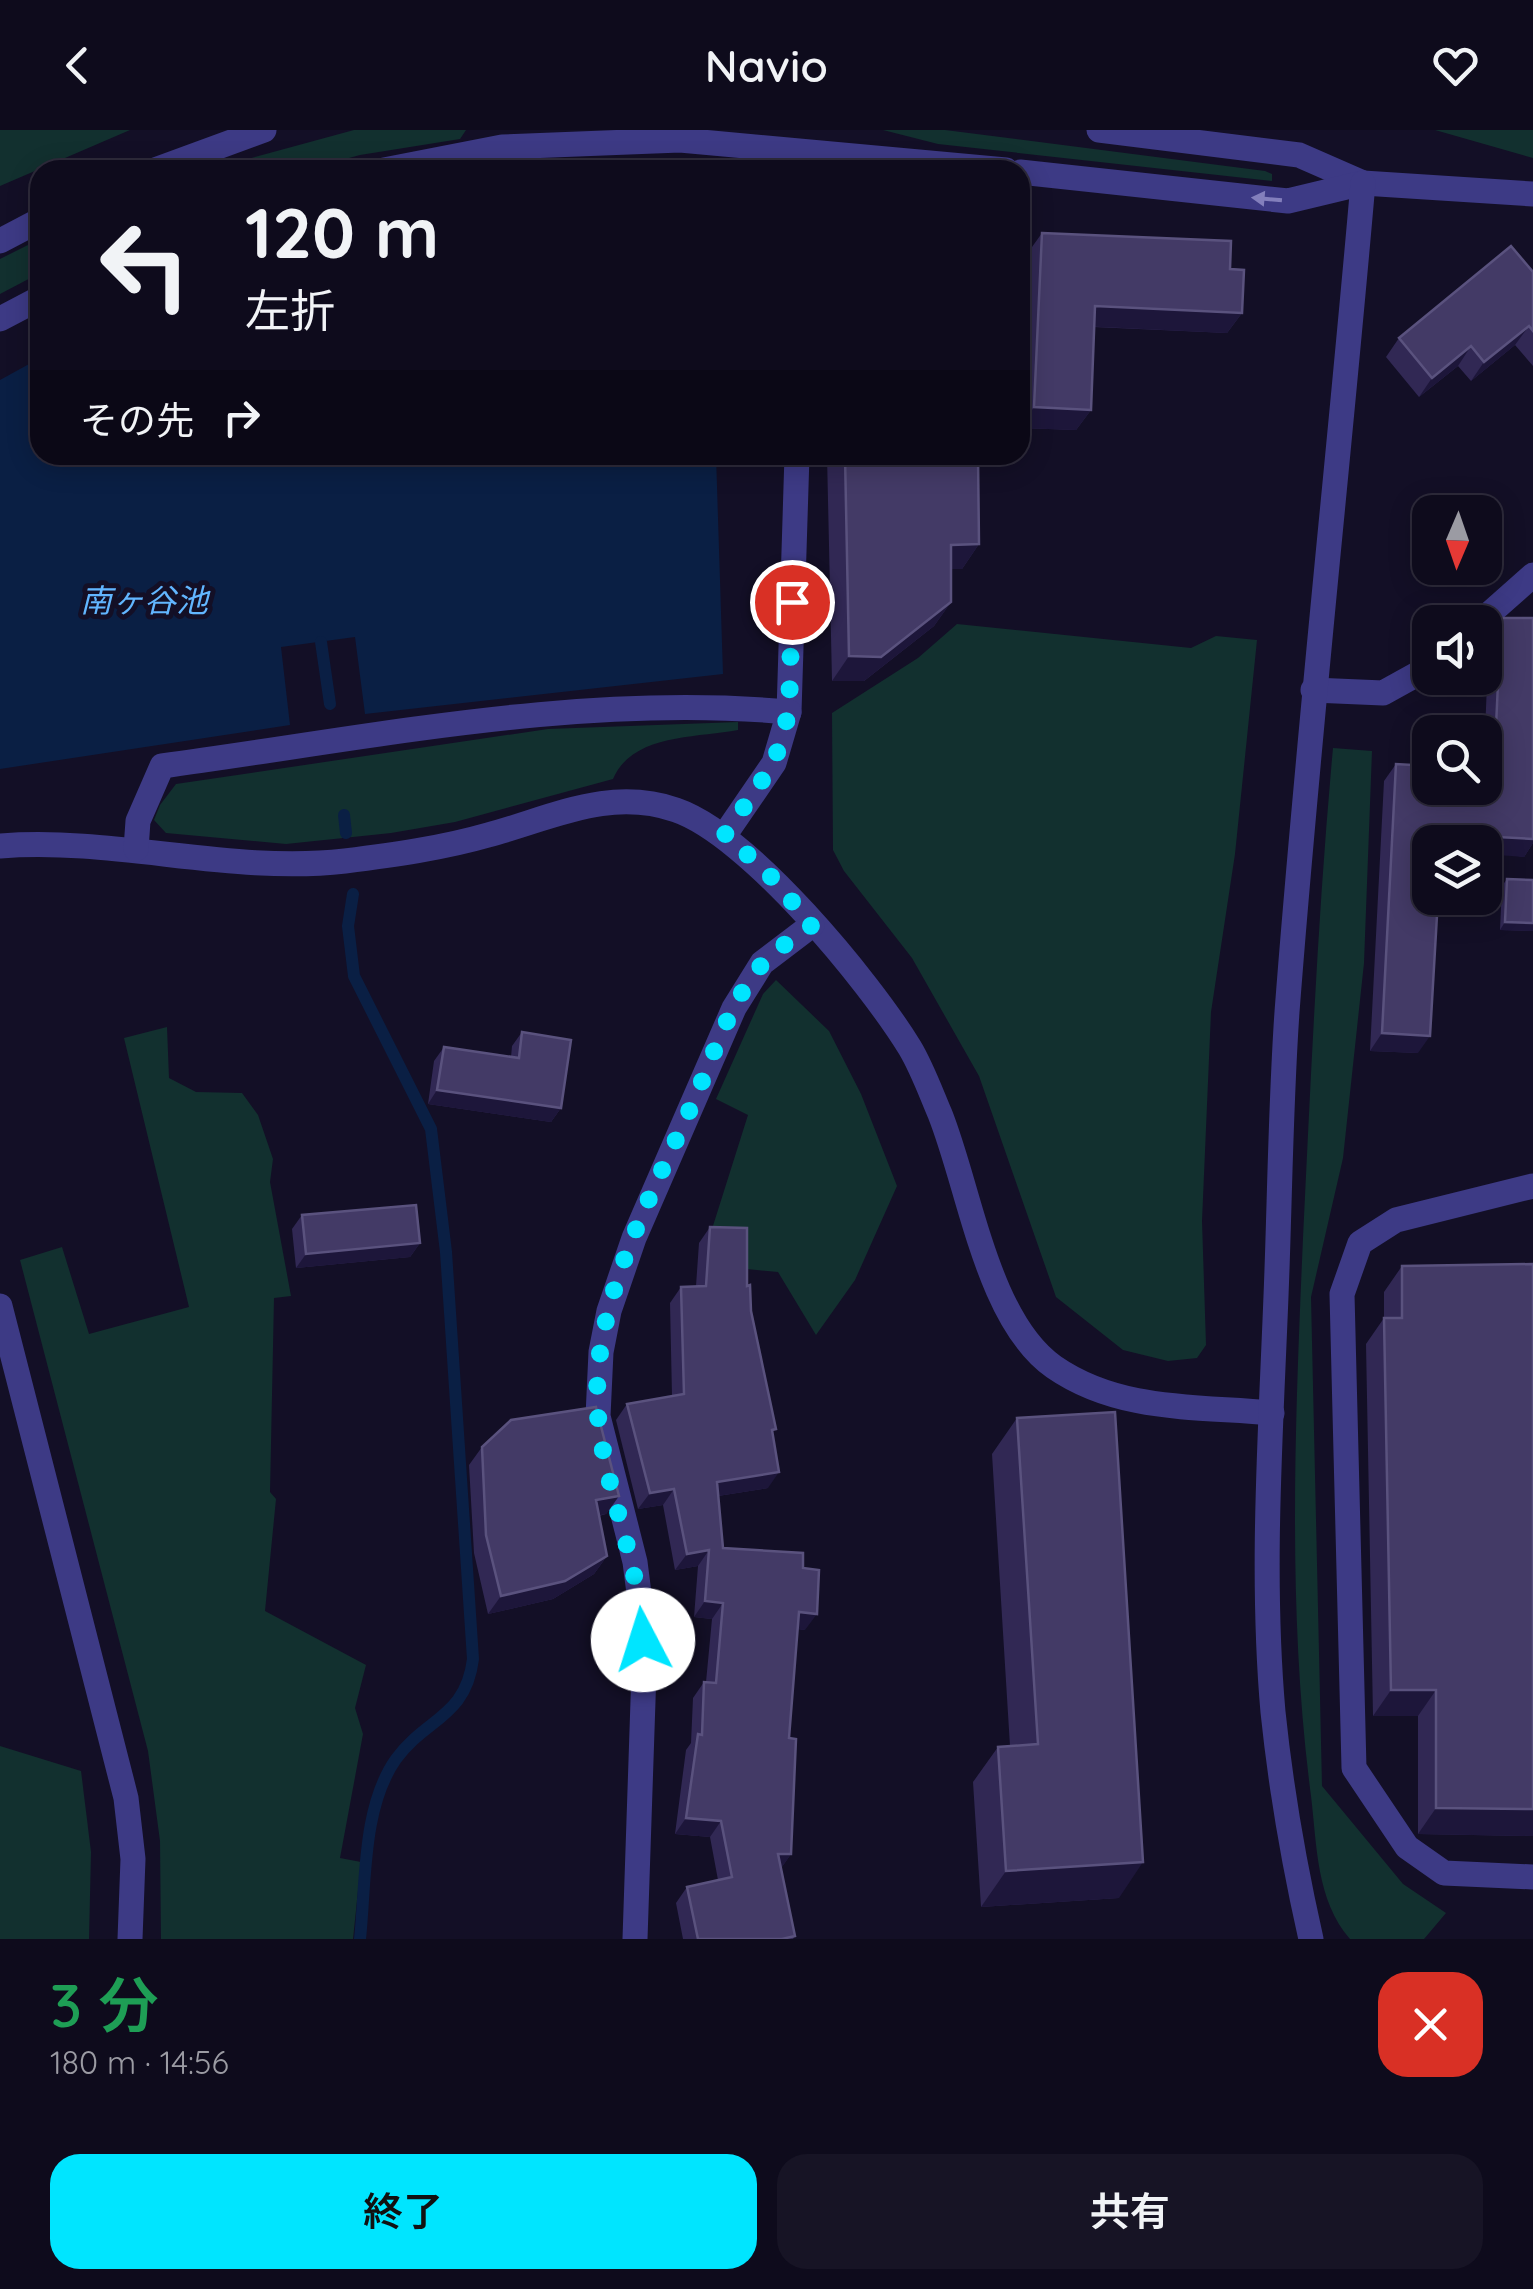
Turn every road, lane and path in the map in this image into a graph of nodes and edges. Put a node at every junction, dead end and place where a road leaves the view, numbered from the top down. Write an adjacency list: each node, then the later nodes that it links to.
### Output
1 (264, 130): 4 (street)
2 (1099, 130): 8 (street)
3 (537, 138): 5 (street); 6 (street)
4 (182, 160)
5 (435, 160)
6 (897, 160)
7 (1030, 173): 8 (street, one-way to 7)
8 (1363, 183): 9 (street); 18 (street)
9 (1533, 194)
10 (30, 225): 11 (street)
11 (0, 241)
12 (30, 303): 13 (street)
13 (0, 319)
14 (797, 465): 19 (street)
15 (1533, 575): 16 (street)
16 (1499, 605)
17 (1412, 676): 18 (street)
18 (1313, 690): 26 (street)
19 (789, 712): 20 (street); 22 (street)
20 (724, 836): 22 (street); 23 (street)
21 (0, 846): 22 (street)
22 (136, 850)
23 (812, 925): 26 (street); 29 (street)
24 (1533, 1186): 27 (street)
25 (0, 1306): 28 (street)
26 (1272, 1412): 30 (street)
27 (1533, 1876)
28 (130, 1939)
29 (635, 1939)
30 (1311, 1939)

